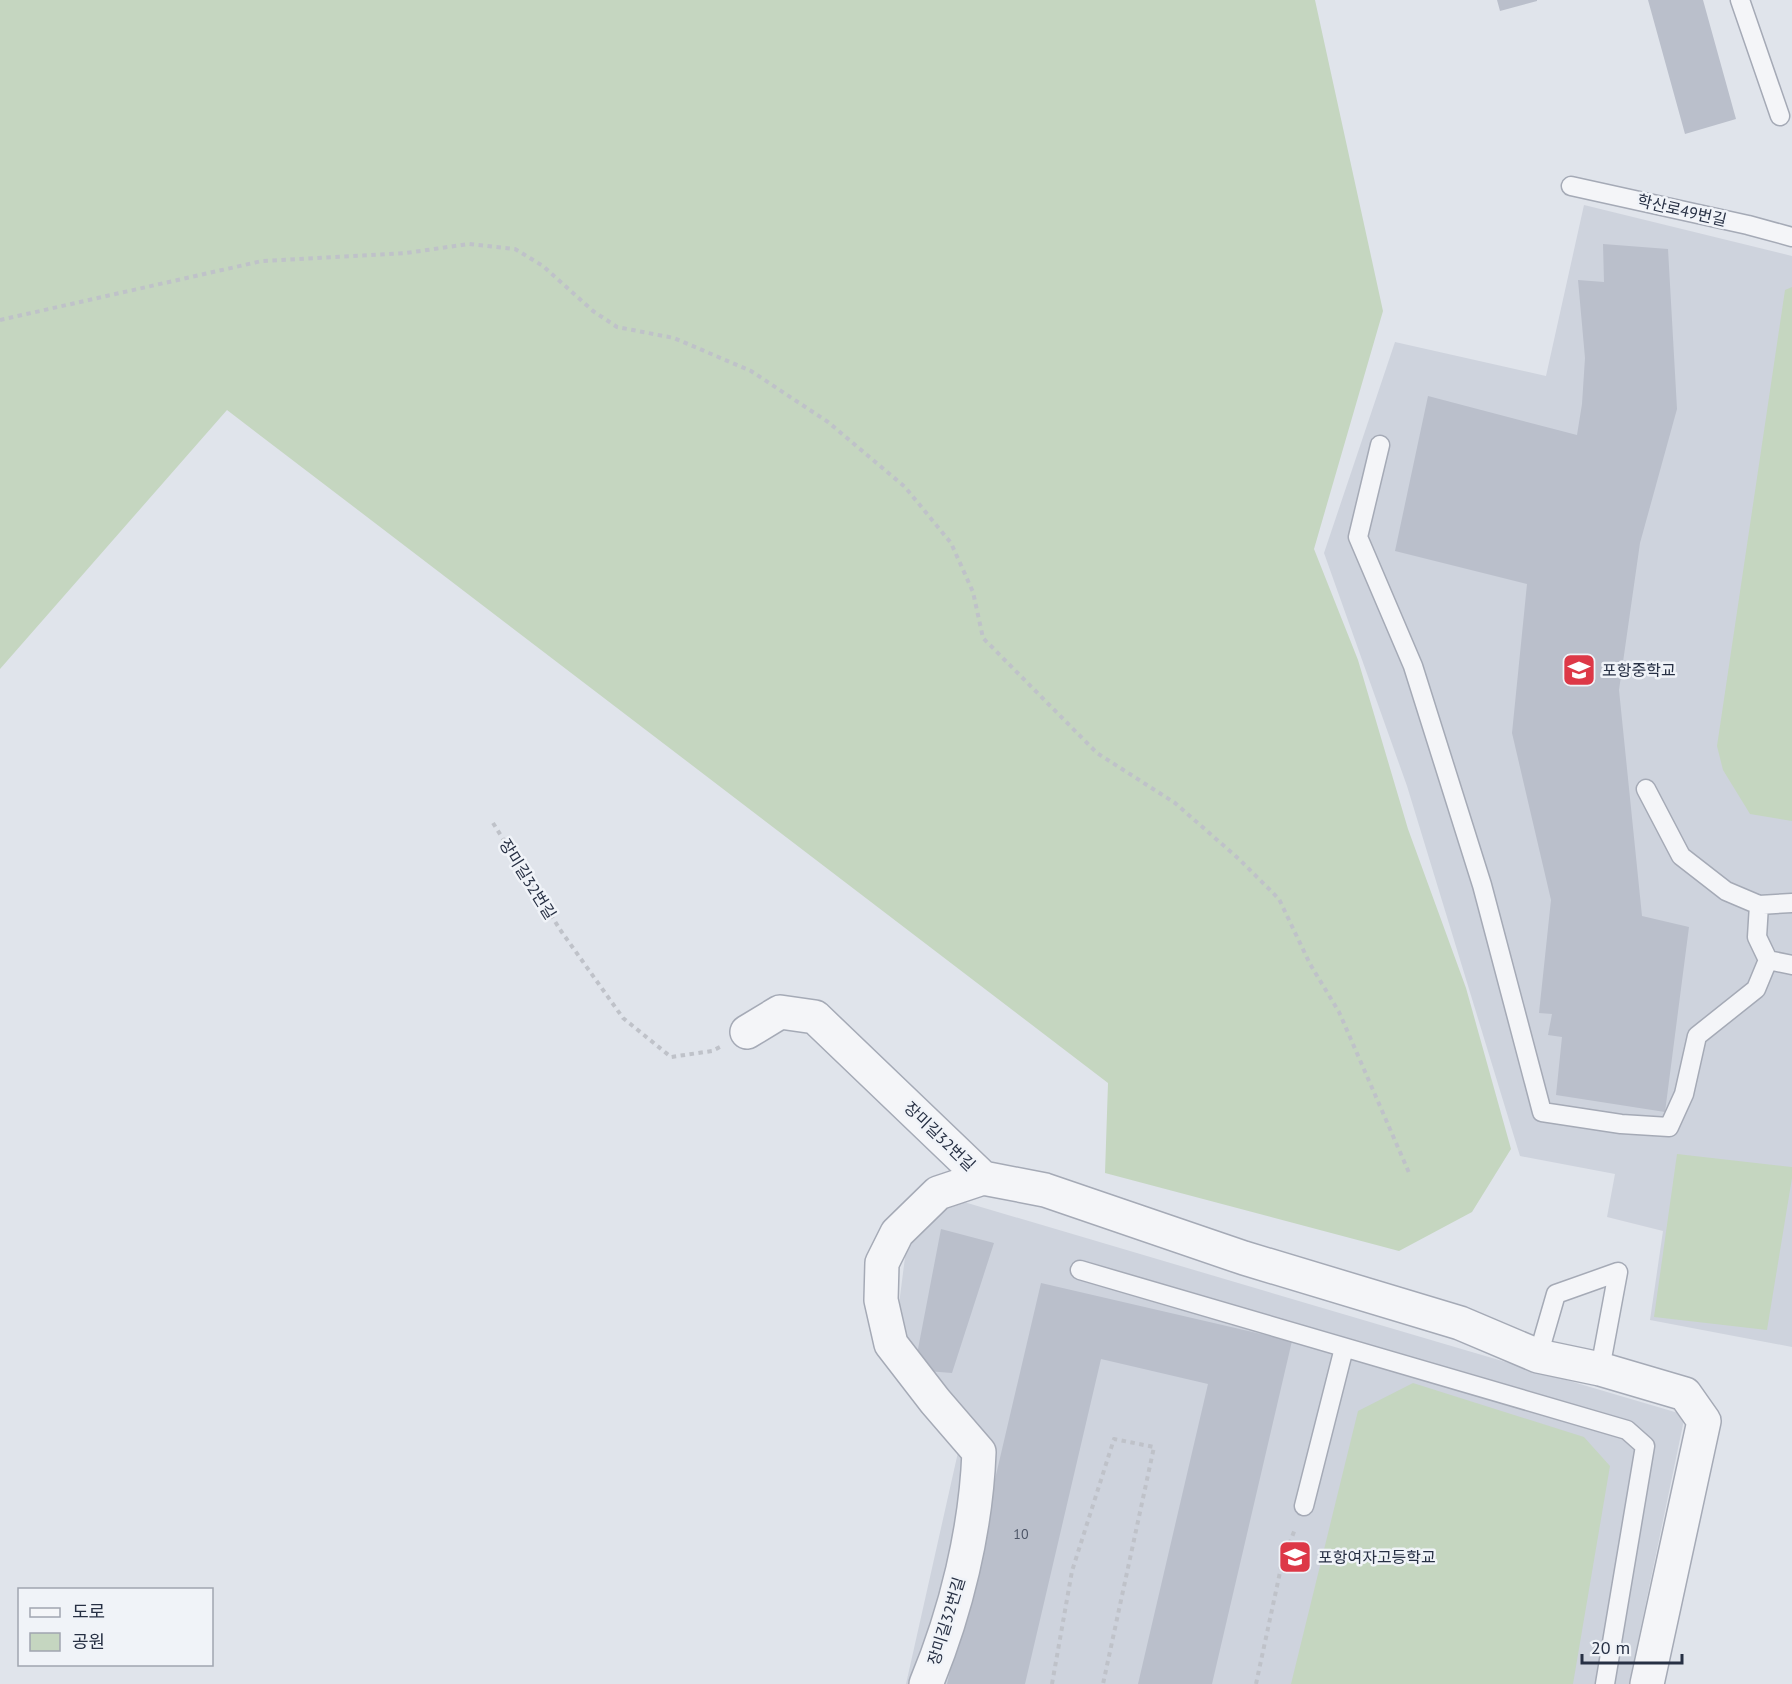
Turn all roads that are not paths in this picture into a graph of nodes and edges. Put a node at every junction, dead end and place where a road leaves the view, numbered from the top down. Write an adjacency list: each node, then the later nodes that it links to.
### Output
1 (1740, 0): 2 (lane)
2 (1780, 116)
3 (1570, 186): 4 (lane, 학산로49번길)
4 (1792, 237)
5 (1380, 445): 9 (lane)
6 (1646, 789): 8 (lane)
7 (1792, 903): 8 (lane)
8 (1759, 905): 9 (lane)
9 (1768, 960): 10 (lane)
10 (1792, 965)
11 (747, 1032): 12 (street, 장미길32번길)
12 (983, 1178): 15 (street); 18 (street, 장미길32번길)
13 (1080, 1270): 14 (lane)
14 (1344, 1348): 17 (lane); 19 (lane)
15 (1538, 1356): 16 (street); 16 (lane)
16 (1600, 1369): 20 (street)
17 (1304, 1506)
18 (926, 1684)
19 (1605, 1684)
20 (1647, 1684)

